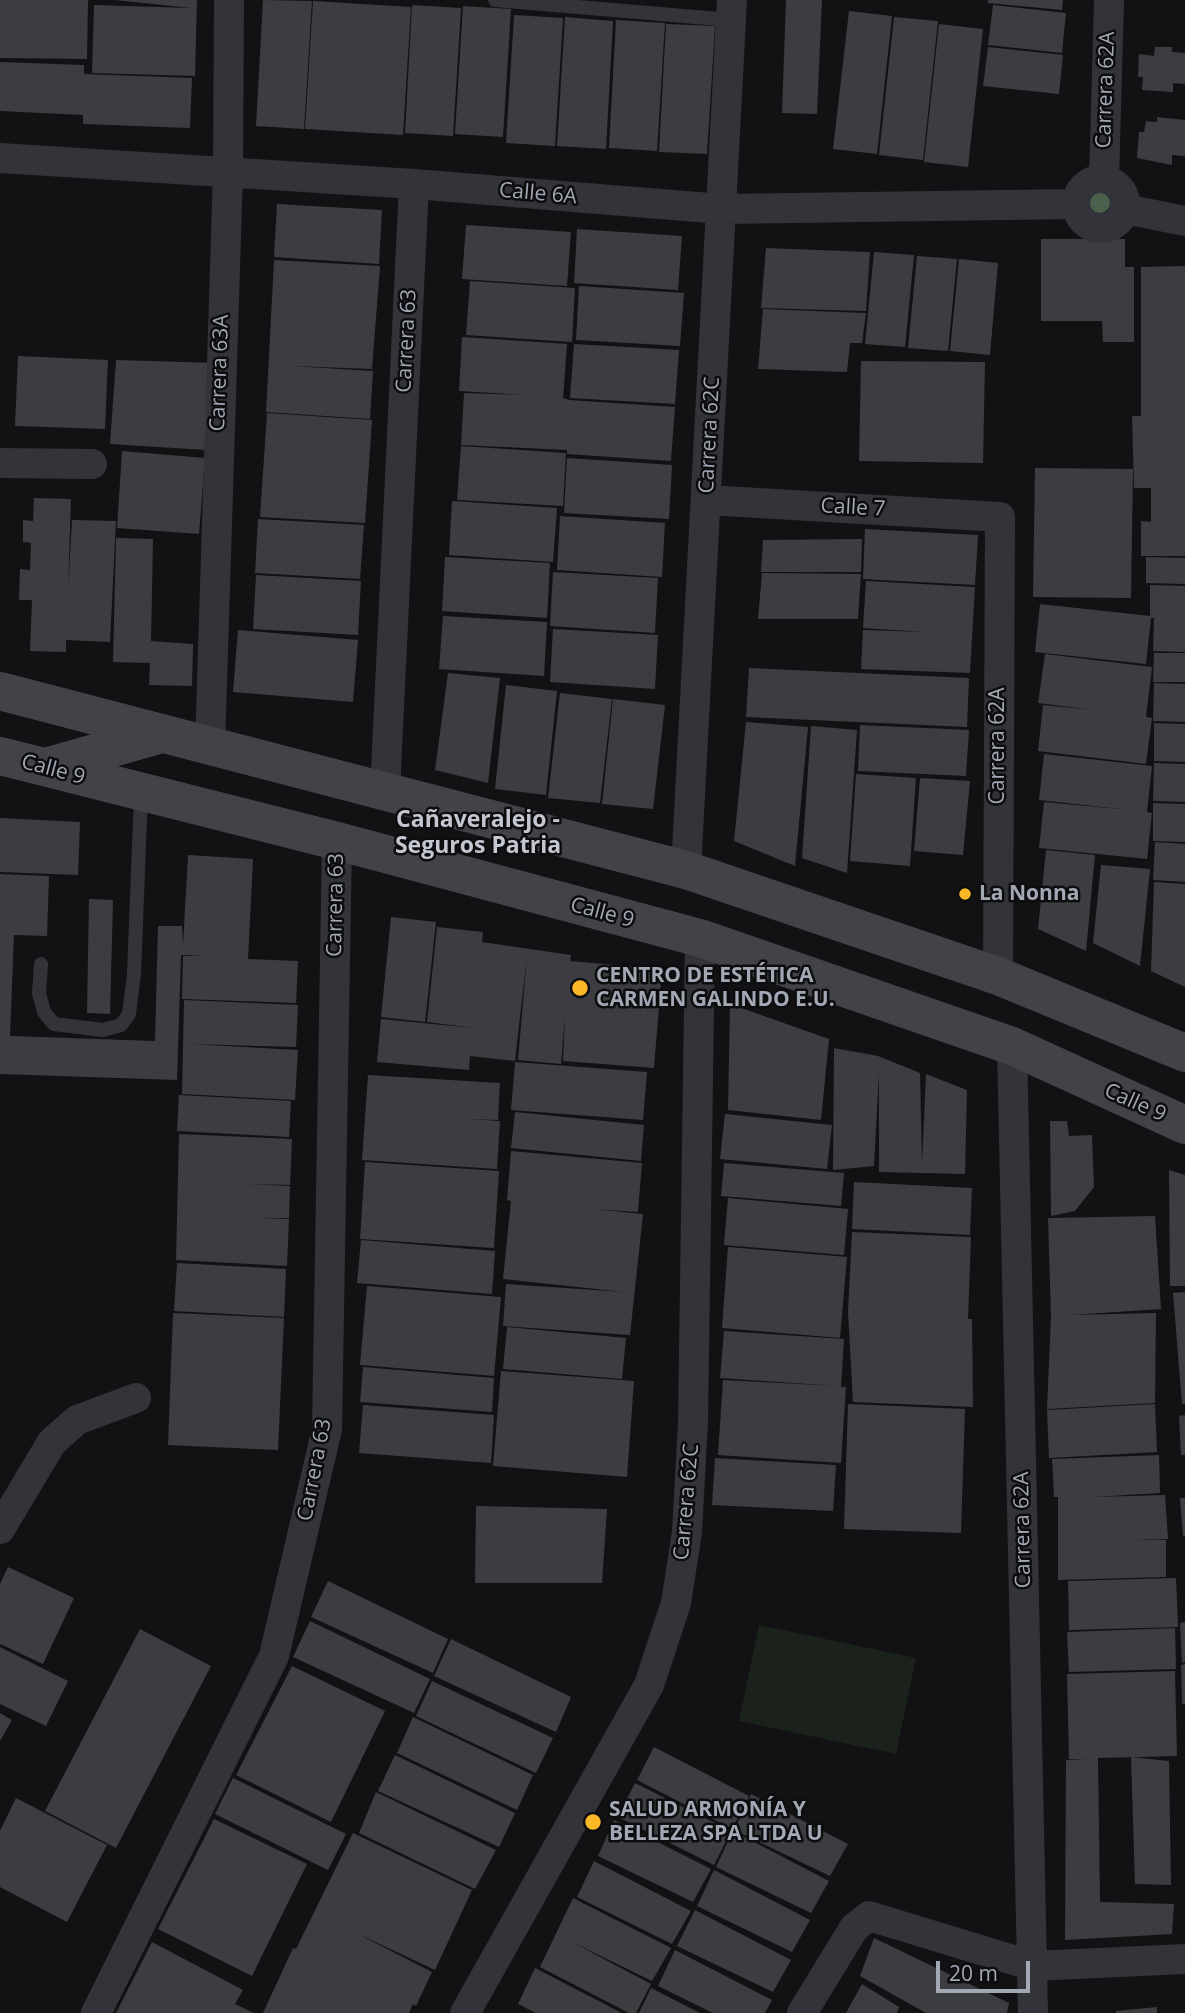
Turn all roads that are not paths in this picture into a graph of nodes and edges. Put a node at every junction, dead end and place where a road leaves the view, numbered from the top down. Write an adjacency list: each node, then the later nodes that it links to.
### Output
1 (229, 0): 6 (street, Carrera 63A)
2 (495, 0): 4 (lane)
3 (1109, 0): 7 (street, Carrera 62A)
4 (732, 10): 10 (street, Carrera 62C)
5 (0, 158): 6 (street, Calle 6A)
6 (229, 173): 8 (street, Calle 6A); 19 (street, Carrera 63A)
7 (1104, 180): 9 (street); 11 (street)
8 (414, 184): 10 (street, Calle 6A); 22 (street, Carrera 63)
9 (1076, 204): 10 (street, Calle 6A); 11 (street)
10 (722, 209): 15 (street, Carrera 62C)
11 (1125, 209): 12 (street)
12 (1185, 221)
13 (0, 463): 14 (street)
14 (92, 464)
15 (706, 500): 16 (street, Calle 7); 25 (street, Carrera 62C)
16 (1000, 517): 28 (street, Carrera 62A)
17 (0, 691): 18 (main road)
18 (165, 734): 19 (main road); 21 (main road)
19 (210, 745): 22 (main road)
20 (0, 756): 21 (main road, Calle 9)
21 (43, 767): 23 (main road, Calle 9)
22 (385, 791): 25 (main road)
23 (141, 793): 24 (main road, Calle 9); 27 (lane)
24 (337, 841): 26 (main road, Calle 9); 36 (street, Carrera 63)
25 (686, 870): 28 (main road)
26 (700, 938): 29 (main road, Calle 9); 37 (street, Carrera 62C)
27 (41, 964)
28 (998, 976): 30 (main road)
29 (1012, 1046): 31 (main road, Calle 9); 35 (street, Carrera 62A)
30 (1185, 1053)
31 (1185, 1125)
32 (136, 1398): 33 (street)
33 (0, 1530)
34 (1185, 1959): 35 (street)
35 (1033, 1966): 38 (street); 39 (street, Carrera 62A)
36 (96, 2013)
37 (465, 2013)
38 (802, 2013)
39 (1033, 2013)

